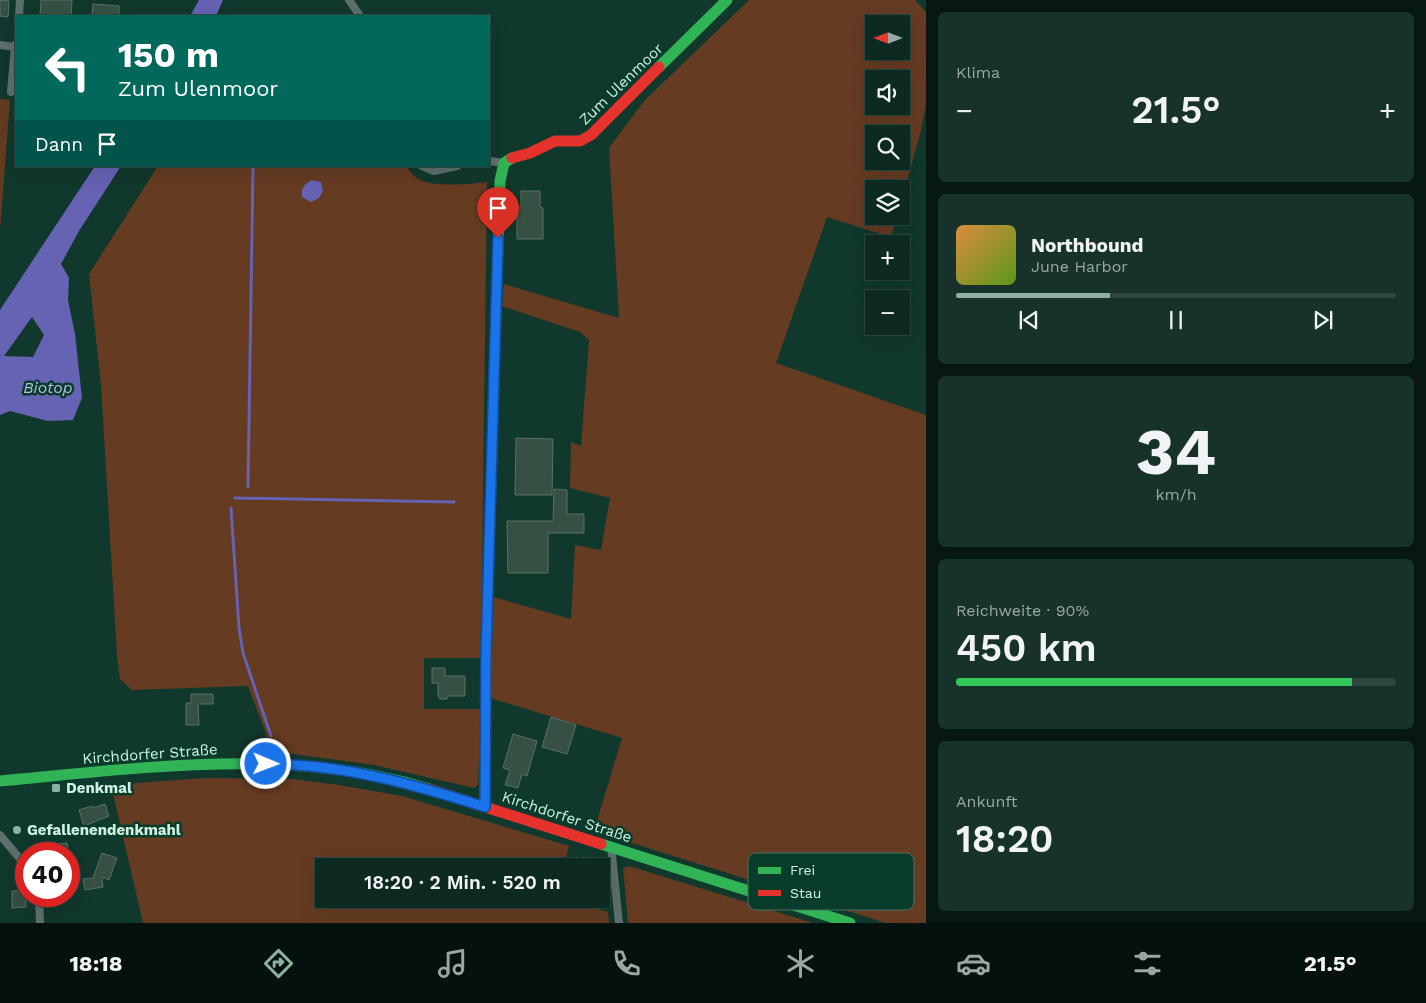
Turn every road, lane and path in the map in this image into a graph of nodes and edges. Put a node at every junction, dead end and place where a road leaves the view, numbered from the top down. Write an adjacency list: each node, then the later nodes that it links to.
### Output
1 (20, 0): 4 (street)
2 (350, 0): 5 (street)
3 (727, 0): 10 (street, Zum Ulenmoor)
4 (19, 15)
5 (359, 15)
6 (15, 45): 7 (street); 8 (street)
7 (0, 46)
8 (11, 92)
9 (490, 161): 10 (street)
10 (504, 163): 14 (street)
11 (424, 167): 12 (street)
12 (452, 167)
13 (0, 781): 14 (street, Kirchdorfer Straße)
14 (485, 807): 16 (street, Kirchdorfer Straße)
15 (0, 835): 17 (street)
16 (611, 846): 18 (street, Kirchdorfer Straße); 22 (street)
17 (15, 853)
18 (748, 890)
19 (40, 907): 21 (street)
20 (810, 910): 23 (street, Kirchdorfer Straße)
21 (40, 923)
22 (619, 923)
23 (850, 923)

